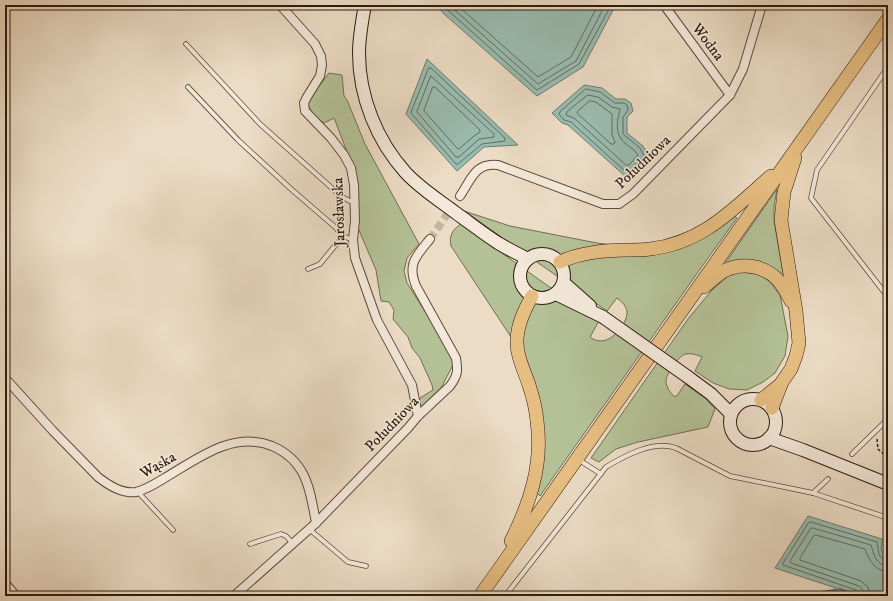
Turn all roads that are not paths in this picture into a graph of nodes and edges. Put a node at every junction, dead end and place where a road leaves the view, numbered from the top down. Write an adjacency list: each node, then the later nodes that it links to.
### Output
1 (280, 5): 13 (street, Jarosławska)
2 (364, 5): 18 (main road)
3 (664, 5): 9 (street, Wodna)
4 (762, 5): 9 (street, Południowa)
5 (888, 18): 10 (main road)
6 (186, 44): 13 (lane)
7 (888, 67): 24 (lane)
8 (188, 87): 14 (lane)
9 (730, 95): 12 (street, Południowa)
10 (802, 140): 11 (main road); 25 (main road)
11 (786, 163): 17 (main road); 23 (main road)
12 (460, 196)
13 (354, 203): 16 (street, Jarosławska)
14 (343, 236): 16 (lane); 19 (lane)
15 (430, 238): 32 (street, Południowa)
16 (353, 240): 32 (street, Jarosławska)
17 (560, 262): 18 (main road); 20 (main road)
18 (525, 263): 22 (main road)
19 (308, 269)
20 (564, 283): 21 (main road); 26 (main road)
21 (556, 294): 22 (main road); 26 (main road)
22 (532, 296): 51 (main road)
23 (692, 296): 25 (main road); 38 (main road)
24 (888, 297)
25 (796, 311): 30 (main road)
26 (602, 317): 28 (main road, bridge)
27 (5, 378): 42 (street, Wąska)
28 (711, 394): 29 (main road); 31 (main road)
29 (738, 404): 30 (main road); 31 (main road)
30 (767, 404): 34 (main road)
31 (731, 414): 35 (main road)
32 (418, 416): 45 (street, Południowa)
33 (888, 419): 37 (lane)
34 (775, 427): 35 (main road); 36 (main road)
35 (769, 438): 36 (main road)
36 (802, 450): 41 (main road)
37 (852, 454)
38 (577, 459): 39 (lane); 51 (main road)
39 (600, 474): 43 (lane); 56 (lane)
40 (828, 479): 43 (lane)
41 (888, 484)
42 (138, 492): 45 (street, Wąska); 47 (lane)
43 (813, 493): 44 (lane)
44 (888, 518)
45 (316, 523): 46 (street, Południowa)
46 (309, 529): 49 (street, Południowa); 50 (lane)
47 (173, 530)
48 (250, 544): 49 (lane)
49 (294, 544): 54 (street, Południowa)
50 (366, 566)
51 (490, 581): 55 (main road)
52 (5, 583): 53 (street)
53 (16, 596)
54 (234, 596)
55 (480, 596)
56 (505, 596)

